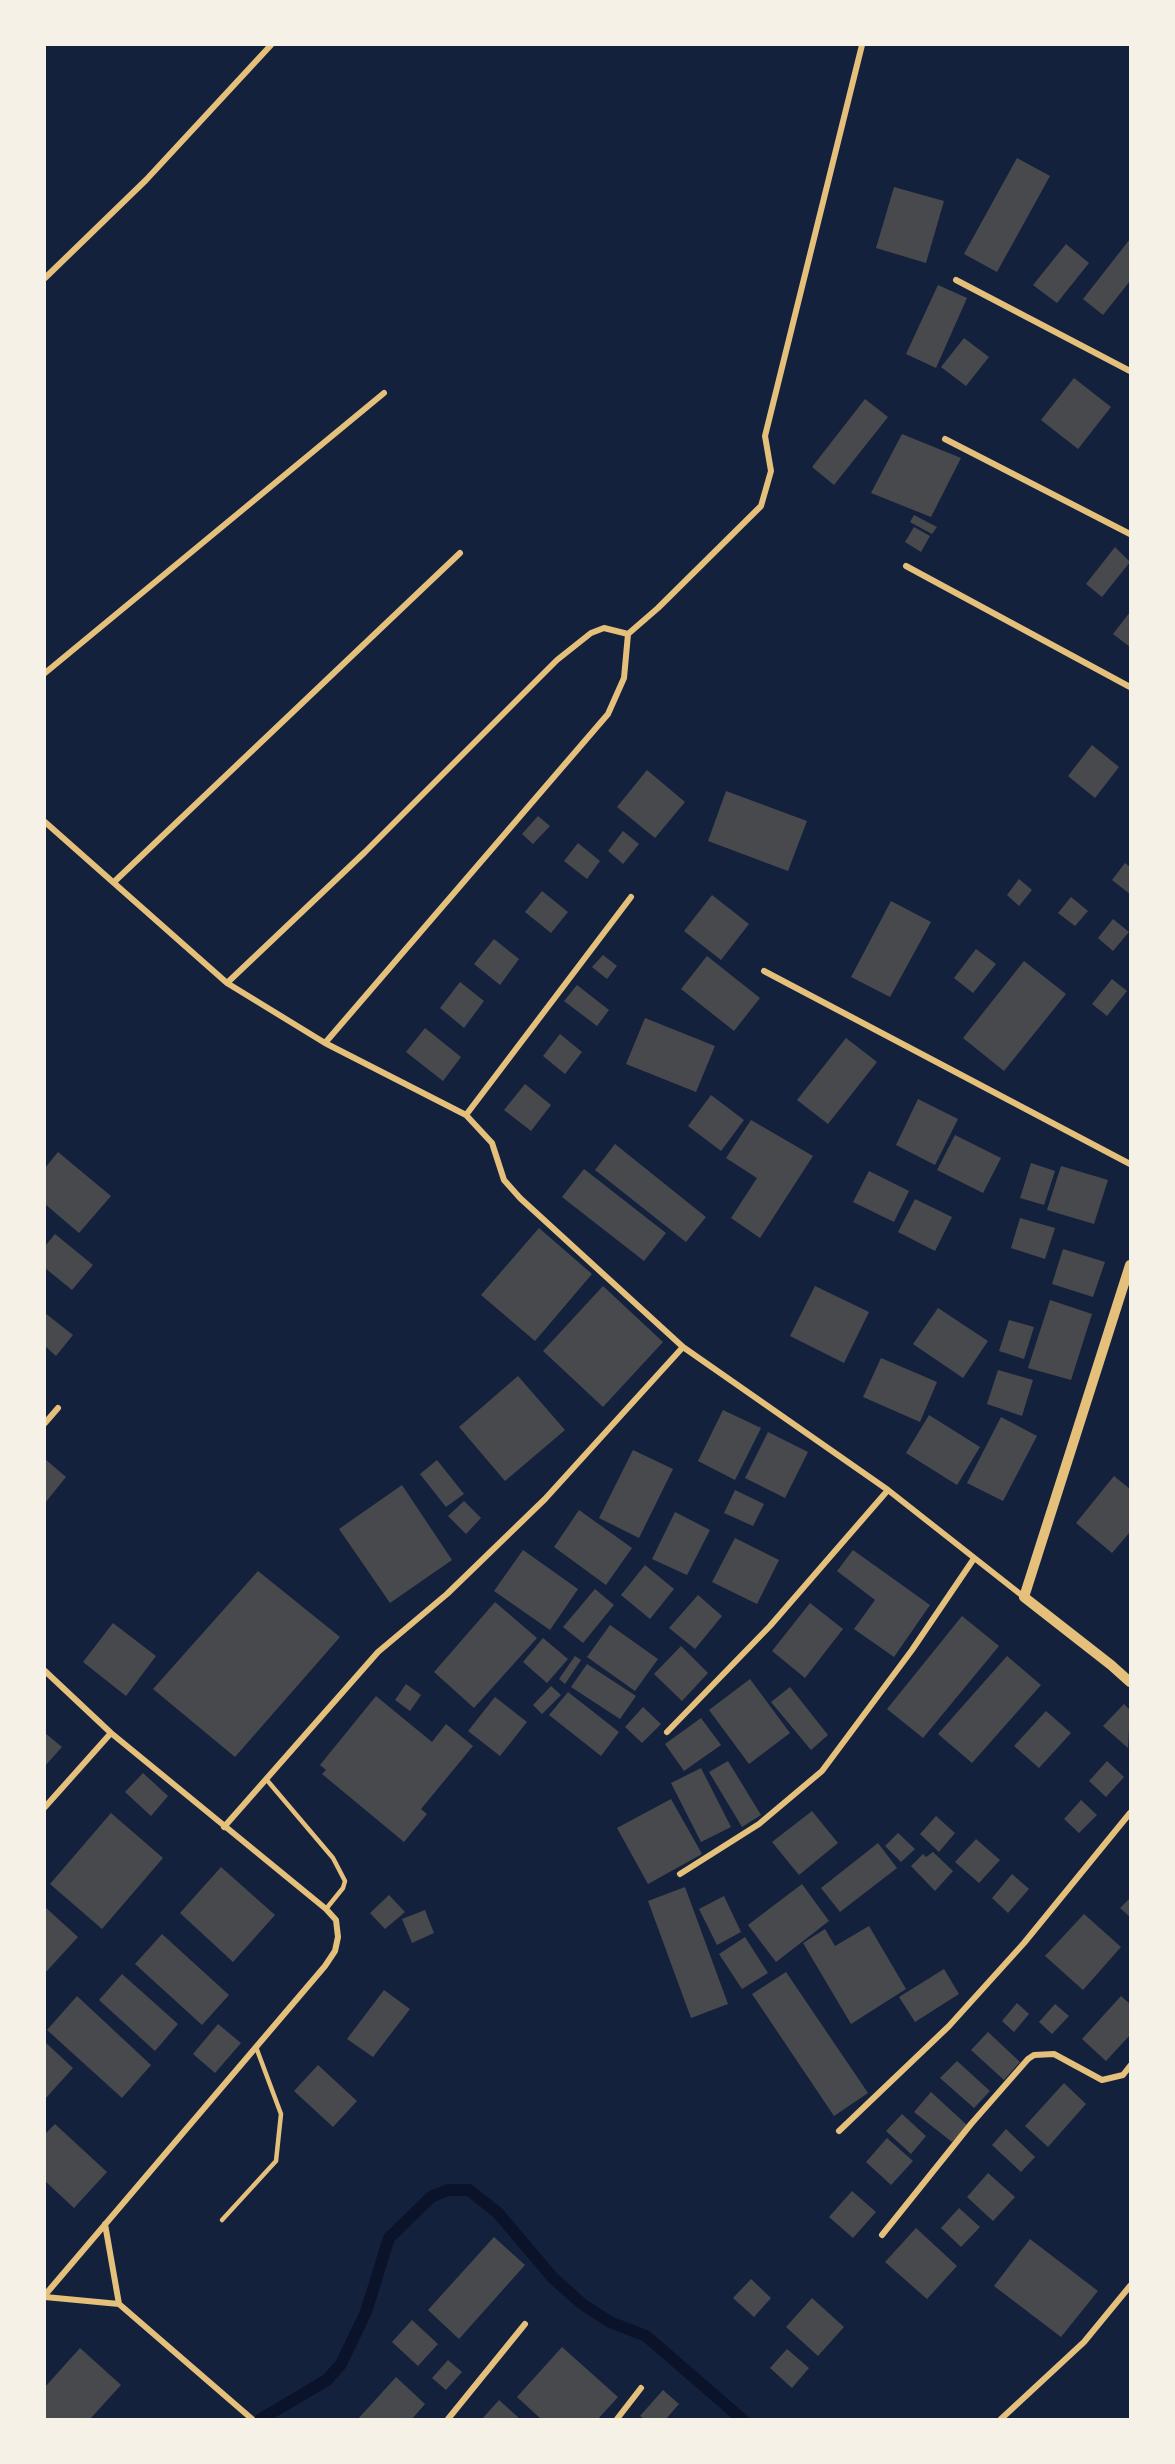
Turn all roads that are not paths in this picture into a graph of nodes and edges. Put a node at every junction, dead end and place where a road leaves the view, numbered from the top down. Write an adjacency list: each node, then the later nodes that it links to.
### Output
1 (271, 45): 3 (street)
2 (862, 45): 11 (street)
3 (45, 278)
4 (956, 280): 5 (street)
5 (1130, 371)
6 (384, 393): 12 (street)
7 (945, 438): 8 (street)
8 (1130, 534)
9 (460, 553): 15 (street)
10 (906, 566): 13 (street)
11 (628, 634): 18 (street); 19 (street)
12 (45, 673)
13 (1130, 687)
14 (45, 822): 15 (street)
15 (114, 882): 18 (street)
16 (631, 897): 20 (street)
17 (764, 971): 21 (street)
18 (226, 983): 19 (street)
19 (325, 1043): 20 (street)
20 (466, 1115): 23 (street)
21 (1130, 1164)
22 (1130, 1265): 28 (street)
23 (682, 1347): 26 (street); 33 (street)
24 (58, 1408): 25 (street)
25 (45, 1423)
26 (888, 1490): 27 (street); 31 (street)
27 (973, 1560): 28 (street); 37 (street)
28 (1024, 1597): 30 (street)
29 (45, 1671): 32 (street)
30 (1130, 1683)
31 (667, 1732)
32 (111, 1733): 34 (street); 36 (street)
33 (266, 1779): 36 (street); 38 (lane)
34 (45, 1807)
35 (1130, 1814): 41 (street)
36 (224, 1827): 38 (street)
37 (680, 1874)
38 (326, 1909): 39 (street)
39 (256, 2047): 42 (lane); 43 (street)
40 (1130, 2066): 44 (street)
41 (839, 2132)
42 (222, 2220)
43 (105, 2224): 46 (street); 47 (street)
44 (882, 2235)
45 (1130, 2286): 53 (street)
46 (45, 2296): 47 (street)
47 (118, 2304): 50 (street)
48 (525, 2324): 51 (street)
49 (641, 2388): 52 (street)
50 (252, 2419)
51 (448, 2419)
52 (617, 2419)
53 (1000, 2419)

